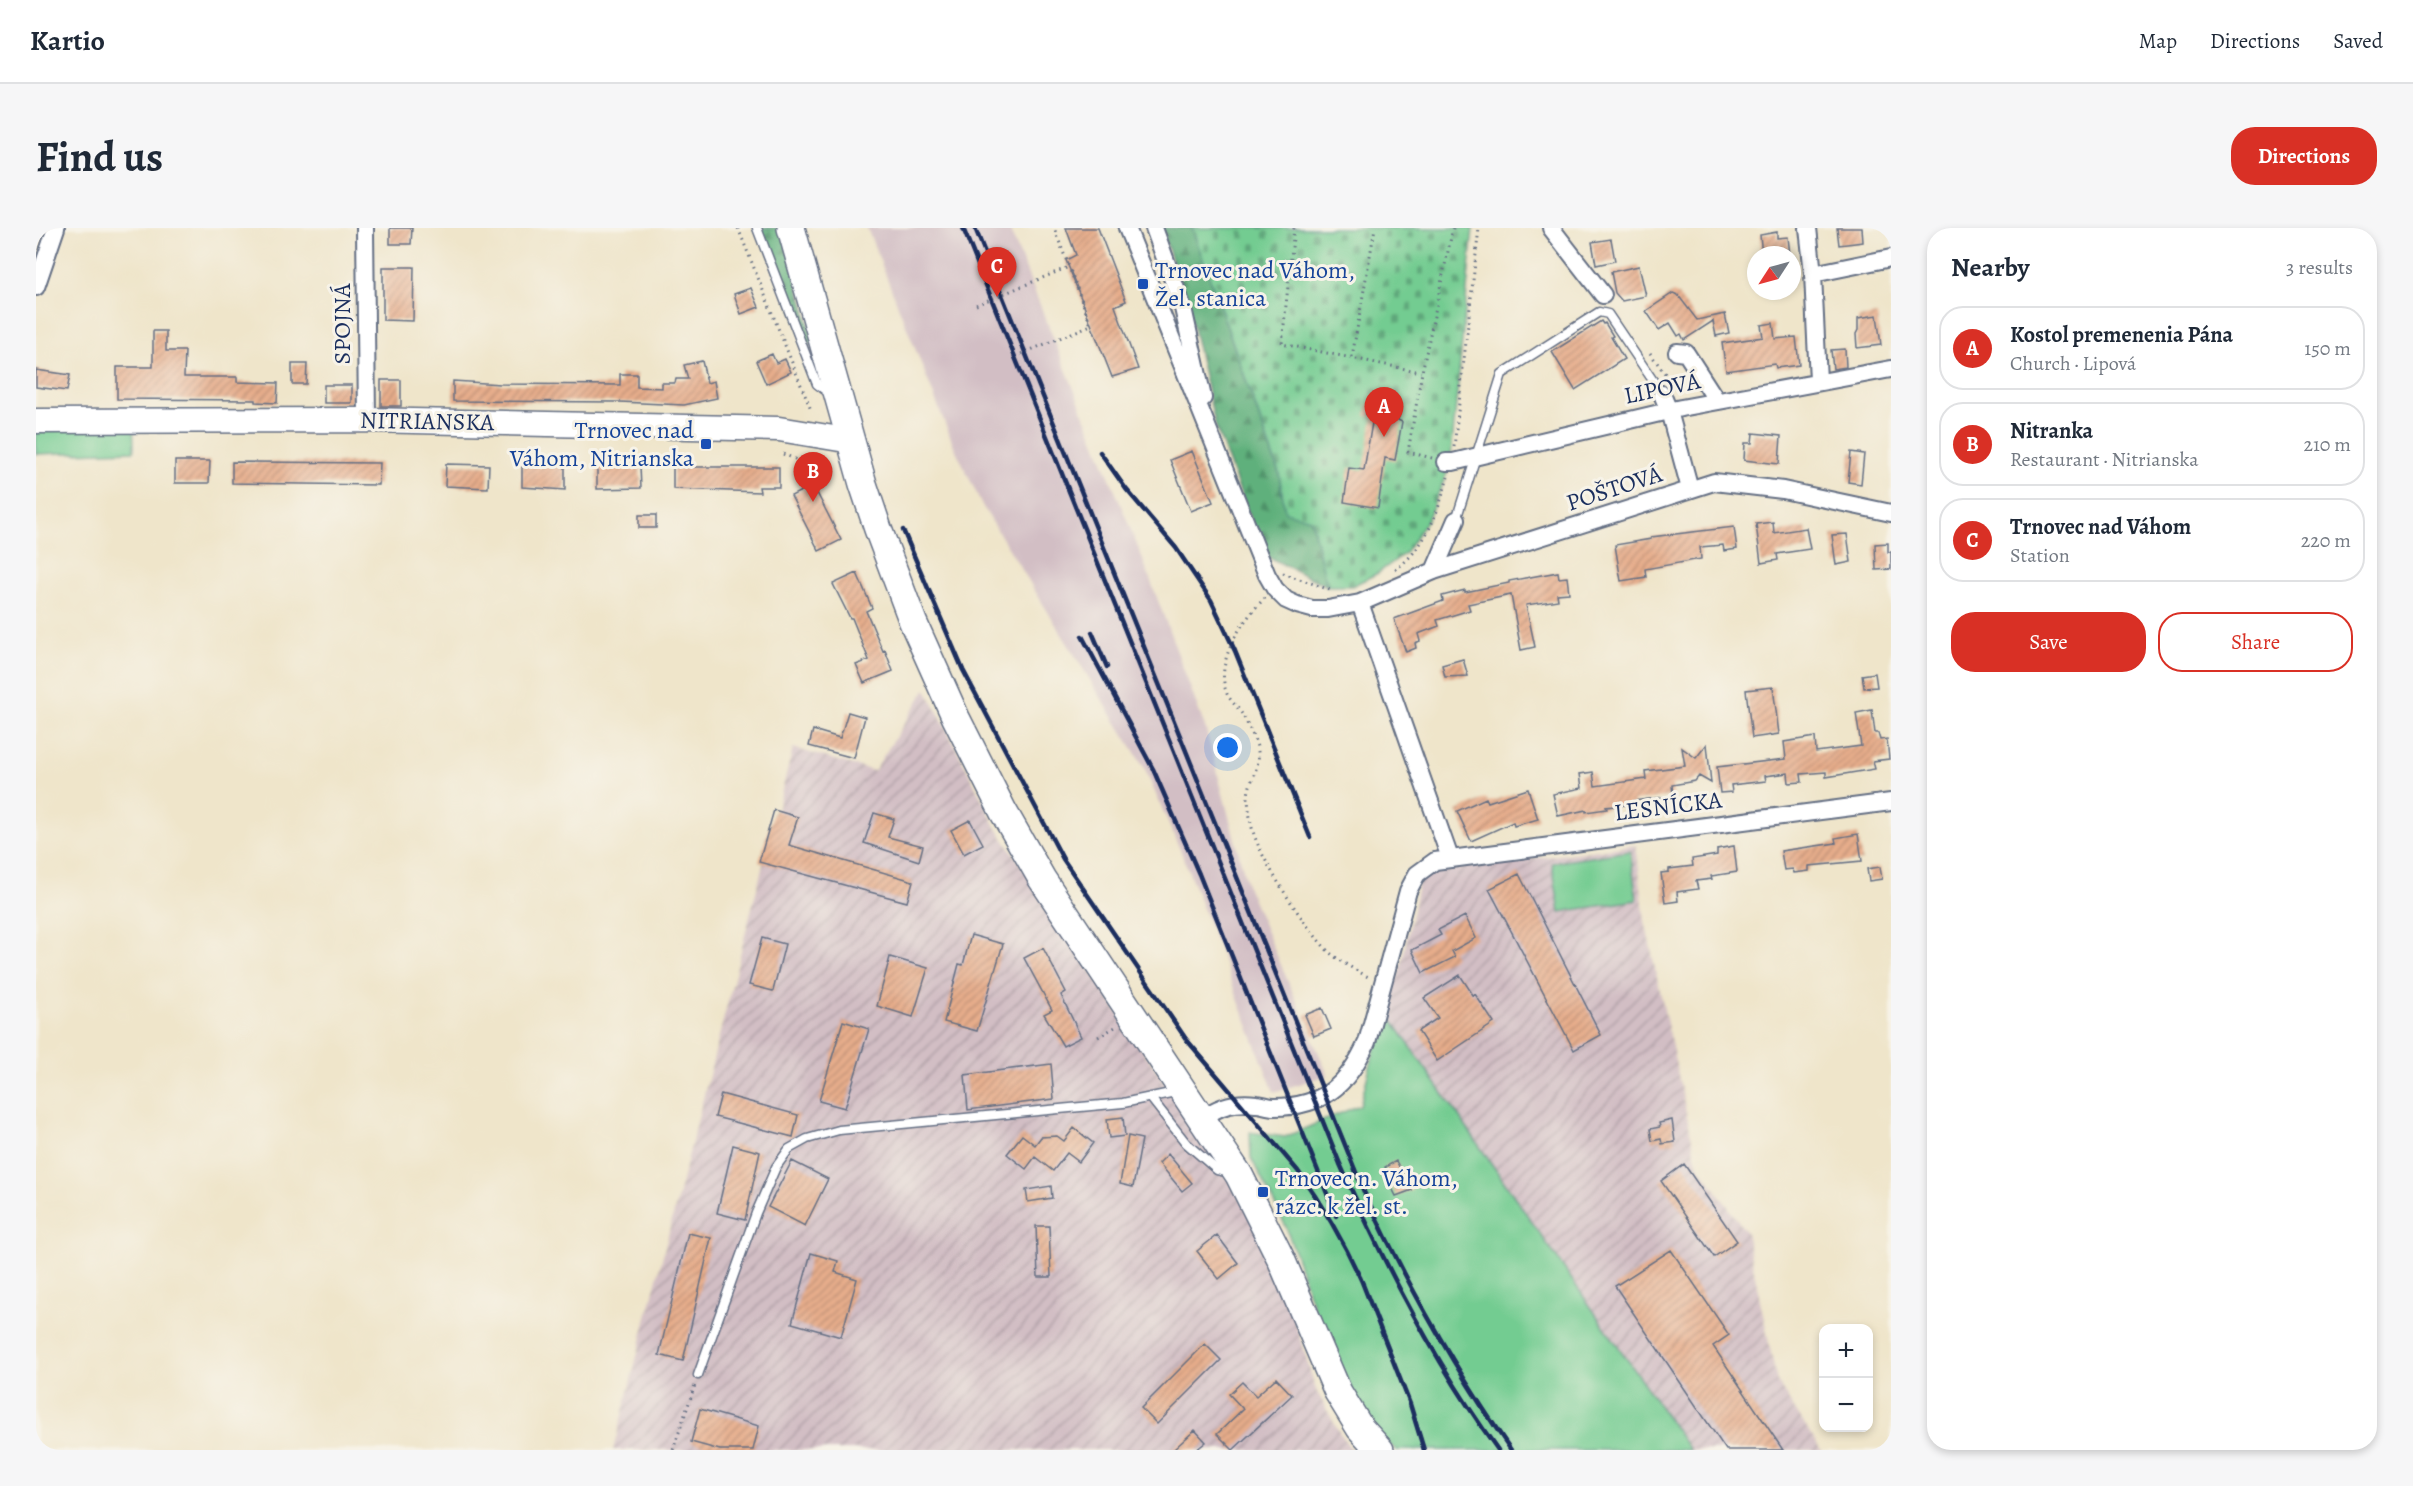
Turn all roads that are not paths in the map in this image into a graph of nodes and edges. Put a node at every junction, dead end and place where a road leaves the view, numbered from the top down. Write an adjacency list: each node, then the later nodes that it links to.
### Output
1 (56, 228): 11 (street)
2 (365, 228): 20 (street, SPOJNÁ)
3 (757, 228): 18 (lane)
4 (791, 228): 18 (main road)
5 (1127, 228): 23 (street)
6 (1154, 228): 23 (street)
7 (1551, 228): 12 (street)
8 (1808, 228): 10 (street)
9 (1891, 258): 10 (street)
10 (1813, 274): 15 (street)
11 (36, 287)
12 (1603, 295)
13 (1677, 352): 17 (street)
14 (1891, 369): 15 (street, LIPOVÁ)
15 (1818, 381): 17 (street, LIPOVÁ)
16 (1662, 394): 19 (street); 24 (lane)
17 (1717, 401): 19 (street, LIPOVÁ)
18 (842, 403): 22 (main road)
19 (1669, 411): 24 (street, LIPOVÁ); 26 (street)
20 (367, 420): 21 (main road, NITRIANSKA); 22 (main road, NITRIANSKA)
21 (36, 421)
22 (852, 441): 33 (main road)
23 (1213, 446): 30 (street, POŠTOVÁ)
24 (1474, 456): 25 (street, LIPOVÁ); 28 (lane)
25 (1449, 462)
26 (1690, 489): 27 (street, POŠTOVÁ); 29 (street, POŠTOVÁ)
27 (1891, 513)
28 (1456, 520): 29 (street)
29 (1434, 571): 30 (street, POŠTOVÁ)
30 (1360, 603): 32 (street)
31 (1891, 802): 32 (street, LESNÍCKA)
32 (1450, 858): 35 (street, LESNÍCKA)
33 (1183, 1091): 34 (lane); 35 (main road)
34 (1150, 1097): 36 (lane); 37 (lane)
35 (1203, 1118): 36 (main road)
36 (1239, 1175): 38 (main road)
37 (698, 1375)
38 (1380, 1450)

